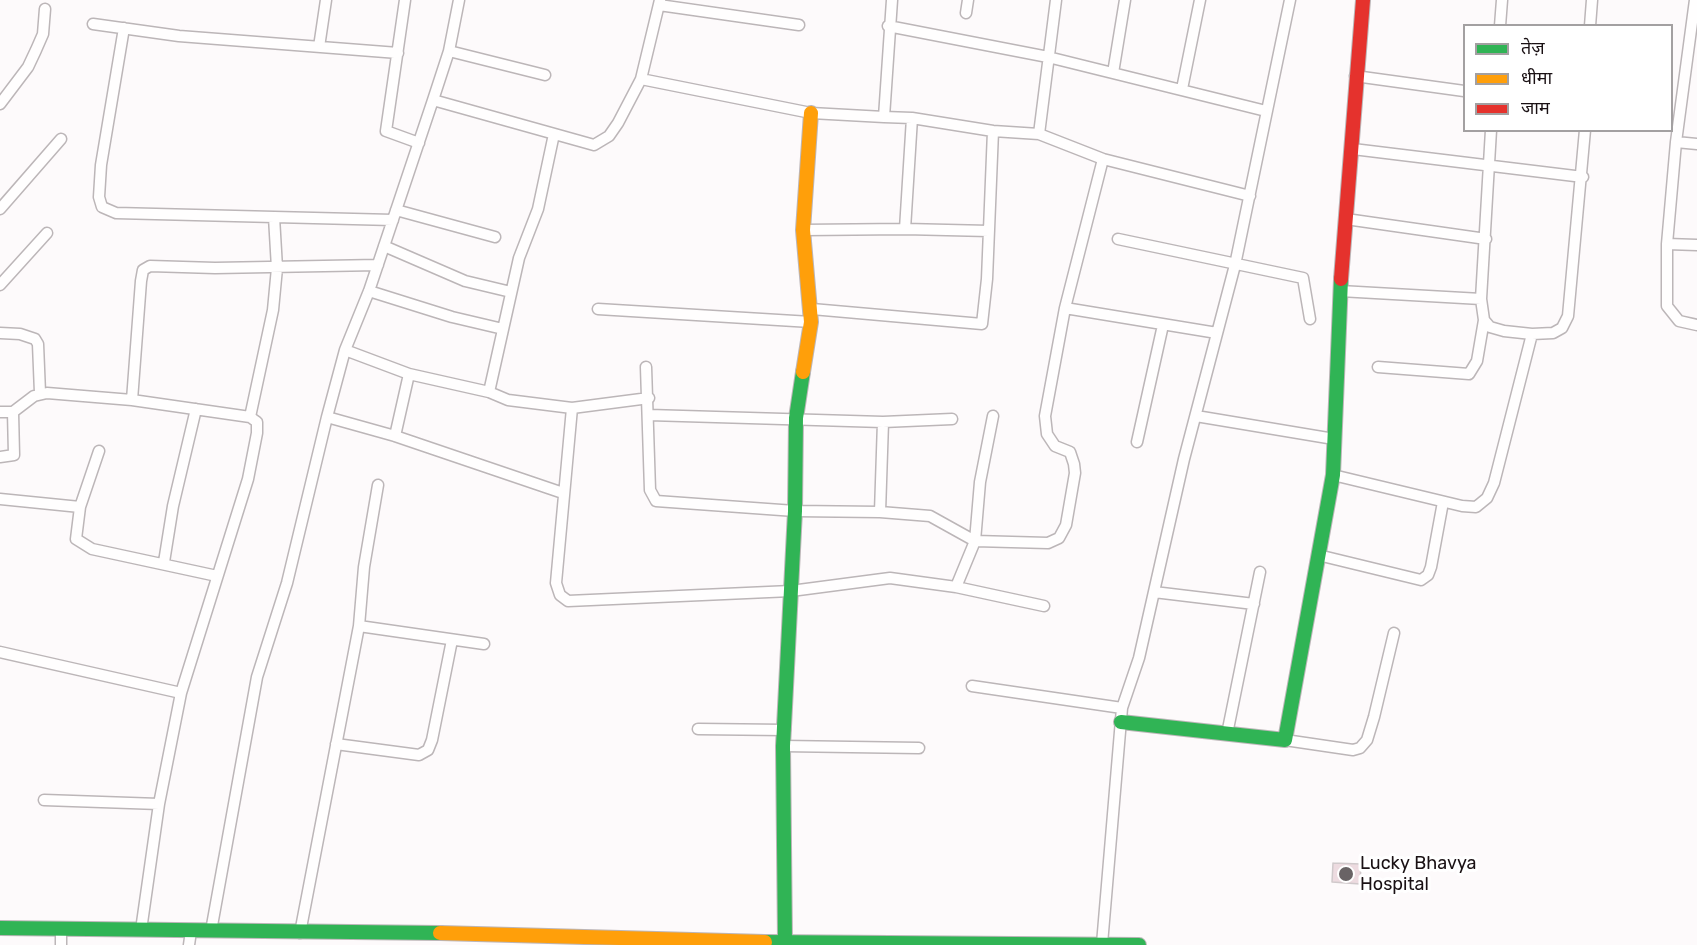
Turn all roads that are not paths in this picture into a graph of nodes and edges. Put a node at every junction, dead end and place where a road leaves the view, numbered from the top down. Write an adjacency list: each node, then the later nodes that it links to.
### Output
1 (326, 0): 23 (street)
2 (405, 0): 26 (street)
3 (459, 0): 25 (street)
4 (892, 0): 21 (street)
5 (968, 0): 16 (street)
6 (1056, 0): 27 (street)
7 (1125, 0): 28 (street)
8 (1200, 0): 32 (street)
9 (1290, 0): 36 (street)
10 (1363, 0): 30 (street)
11 (1502, 0): 18 (street)
12 (1592, 0): 19 (street)
13 (1695, 0): 24 (street)
14 (660, 2): 20 (street); 31 (street)
15 (45, 9): 35 (street)
16 (966, 13)
17 (93, 24): 22 (street)
18 (1500, 24)
19 (1590, 24)
20 (799, 25)
21 (888, 26): 27 (street); 38 (street)
22 (124, 28): 23 (street); 56 (street)
23 (319, 46): 26 (street)
24 (1692, 50): 46 (street)
25 (448, 51): 29 (street); 34 (street)
26 (398, 53): 47 (street)
27 (1048, 57): 28 (street); 44 (street)
28 (1113, 73): 32 (street)
29 (545, 75)
30 (1355, 76): 33 (street); 49 (street)
31 (641, 79): 37 (street); 43 (street)
32 (1182, 89): 36 (street)
33 (1463, 91)
34 (433, 100): 43 (street); 47 (street)
35 (0, 104)
36 (1266, 111): 53 (street)
37 (811, 113): 38 (street); 59 (street)
38 (884, 117): 39 (street)
39 (912, 118): 40 (street); 58 (street)
40 (993, 131): 44 (street); 60 (street)
41 (1491, 132): 51 (street)
42 (1585, 132): 52 (street)
43 (554, 134): 74 (street)
44 (1039, 134): 50 (street)
45 (61, 139): 54 (street)
46 (1676, 142): 48 (street); 65 (street)
47 (419, 143): 55 (street)
48 (1697, 144)
49 (1353, 149): 51 (street); 57 (street)
50 (1103, 159): 53 (street); 76 (street)
51 (1490, 166): 52 (street); 64 (street)
52 (1583, 177): 86 (street)
53 (1250, 196): 69 (street)
54 (0, 209)
55 (395, 215): 56 (street); 62 (street); 67 (street)
56 (274, 217): 70 (street)
57 (1346, 219): 64 (street); 73 (street)
58 (905, 229): 59 (street); 60 (street)
59 (803, 230): 78 (street)
60 (989, 231): 78 (street)
61 (47, 233): 71 (street)
62 (495, 237)
63 (1119, 239): 69 (street)
64 (1486, 239): 75 (street)
65 (1667, 244): 66 (street); 82 (street)
66 (1697, 245)
67 (384, 246): 68 (street); 74 (street)
68 (378, 264): 70 (street); 72 (street)
69 (1235, 265): 79 (street); 85 (street)
70 (277, 268): 94 (street); 102 (street)
71 (0, 285)
72 (369, 291): 83 (street); 87 (street)
73 (1340, 291): 75 (street); 108 (street)
74 (511, 292): 83 (street)
75 (1481, 299): 80 (street)
76 (1065, 308): 81 (street); 120 (street)
77 (598, 309): 78 (street)
78 (811, 316): 104 (street)
79 (1310, 319)
80 (1484, 320): 86 (street); 89 (street)
81 (1162, 325): 85 (street); 109 (street)
82 (1697, 326)
83 (503, 329): 91 (street)
84 (0, 333): 92 (street)
85 (1217, 333): 101 (street)
86 (1532, 334): 116 (street)
87 (345, 350): 90 (street); 103 (street)
88 (646, 367): 93 (street)
89 (1378, 367)
90 (409, 374): 91 (street); 107 (street)
91 (489, 392): 95 (street)
92 (40, 393): 94 (street); 98 (street)
93 (649, 398): 95 (street); 99 (street)
94 (132, 400): 96 (street)
95 (572, 408): 114 (street)
96 (196, 409): 102 (street); 122 (street)
97 (0, 412): 98 (street)
98 (13, 412): 111 (street)
99 (649, 415): 104 (street); 118 (street)
100 (993, 416): 120 (street)
101 (1196, 416): 108 (street); 127 (street)
102 (250, 417): 124 (street)
103 (327, 417): 107 (street); 151 (street)
104 (796, 418): 106 (street); 118 (street)
105 (952, 419): 106 (street)
106 (883, 422): 119 (street)
107 (395, 436): 114 (street)
108 (1334, 439): 112 (street)
109 (1137, 442)
110 (99, 451): 117 (street)
111 (0, 457)
112 (1333, 475): 116 (street); 121 (street)
113 (378, 485): 130 (street)
114 (563, 493): 126 (street)
115 (0, 499): 117 (street)
116 (1443, 502): 121 (street)
117 (80, 507): 122 (street)
118 (795, 511): 119 (street); 126 (street)
119 (880, 512): 120 (street)
120 (975, 541): 125 (street)
121 (1318, 555): 142 (street)
122 (164, 562): 124 (street)
123 (1260, 572): 128 (street)
124 (217, 576): 136 (street)
125 (956, 587): 126 (street); 129 (street)
126 (791, 591): 140 (street)
127 (1154, 592): 128 (street); 137 (street)
128 (1254, 604): 141 (street)
129 (1044, 606)
130 (359, 626): 132 (street); 143 (street)
131 (1394, 633): 142 (street)
132 (452, 640): 133 (street); 143 (street)
133 (484, 644)
134 (0, 652): 136 (street)
135 (972, 686): 137 (street)
136 (181, 693): 147 (street)
137 (1122, 708): 138 (street)
138 (1121, 722): 141 (street); 158 (street)
139 (698, 729): 140 (street)
140 (785, 730): 144 (street)
141 (1227, 734): 142 (street)
142 (1285, 740)
143 (336, 744): 152 (street)
144 (783, 746): 145 (street); 156 (street)
145 (919, 748)
146 (44, 800): 147 (street)
147 (159, 804): 150 (street)
148 (0, 928): 149 (street)
149 (61, 930): 150 (street); 159 (street)
150 (141, 930): 153 (street)
151 (211, 931): 152 (street); 153 (street)
152 (300, 933): 154 (street)
153 (190, 938)
154 (376, 940): 155 (street)
155 (496, 940): 156 (street)
156 (785, 942): 157 (street)
157 (815, 944): 158 (street)
158 (1102, 944): 160 (street)
159 (61, 945)
160 (1139, 945)

